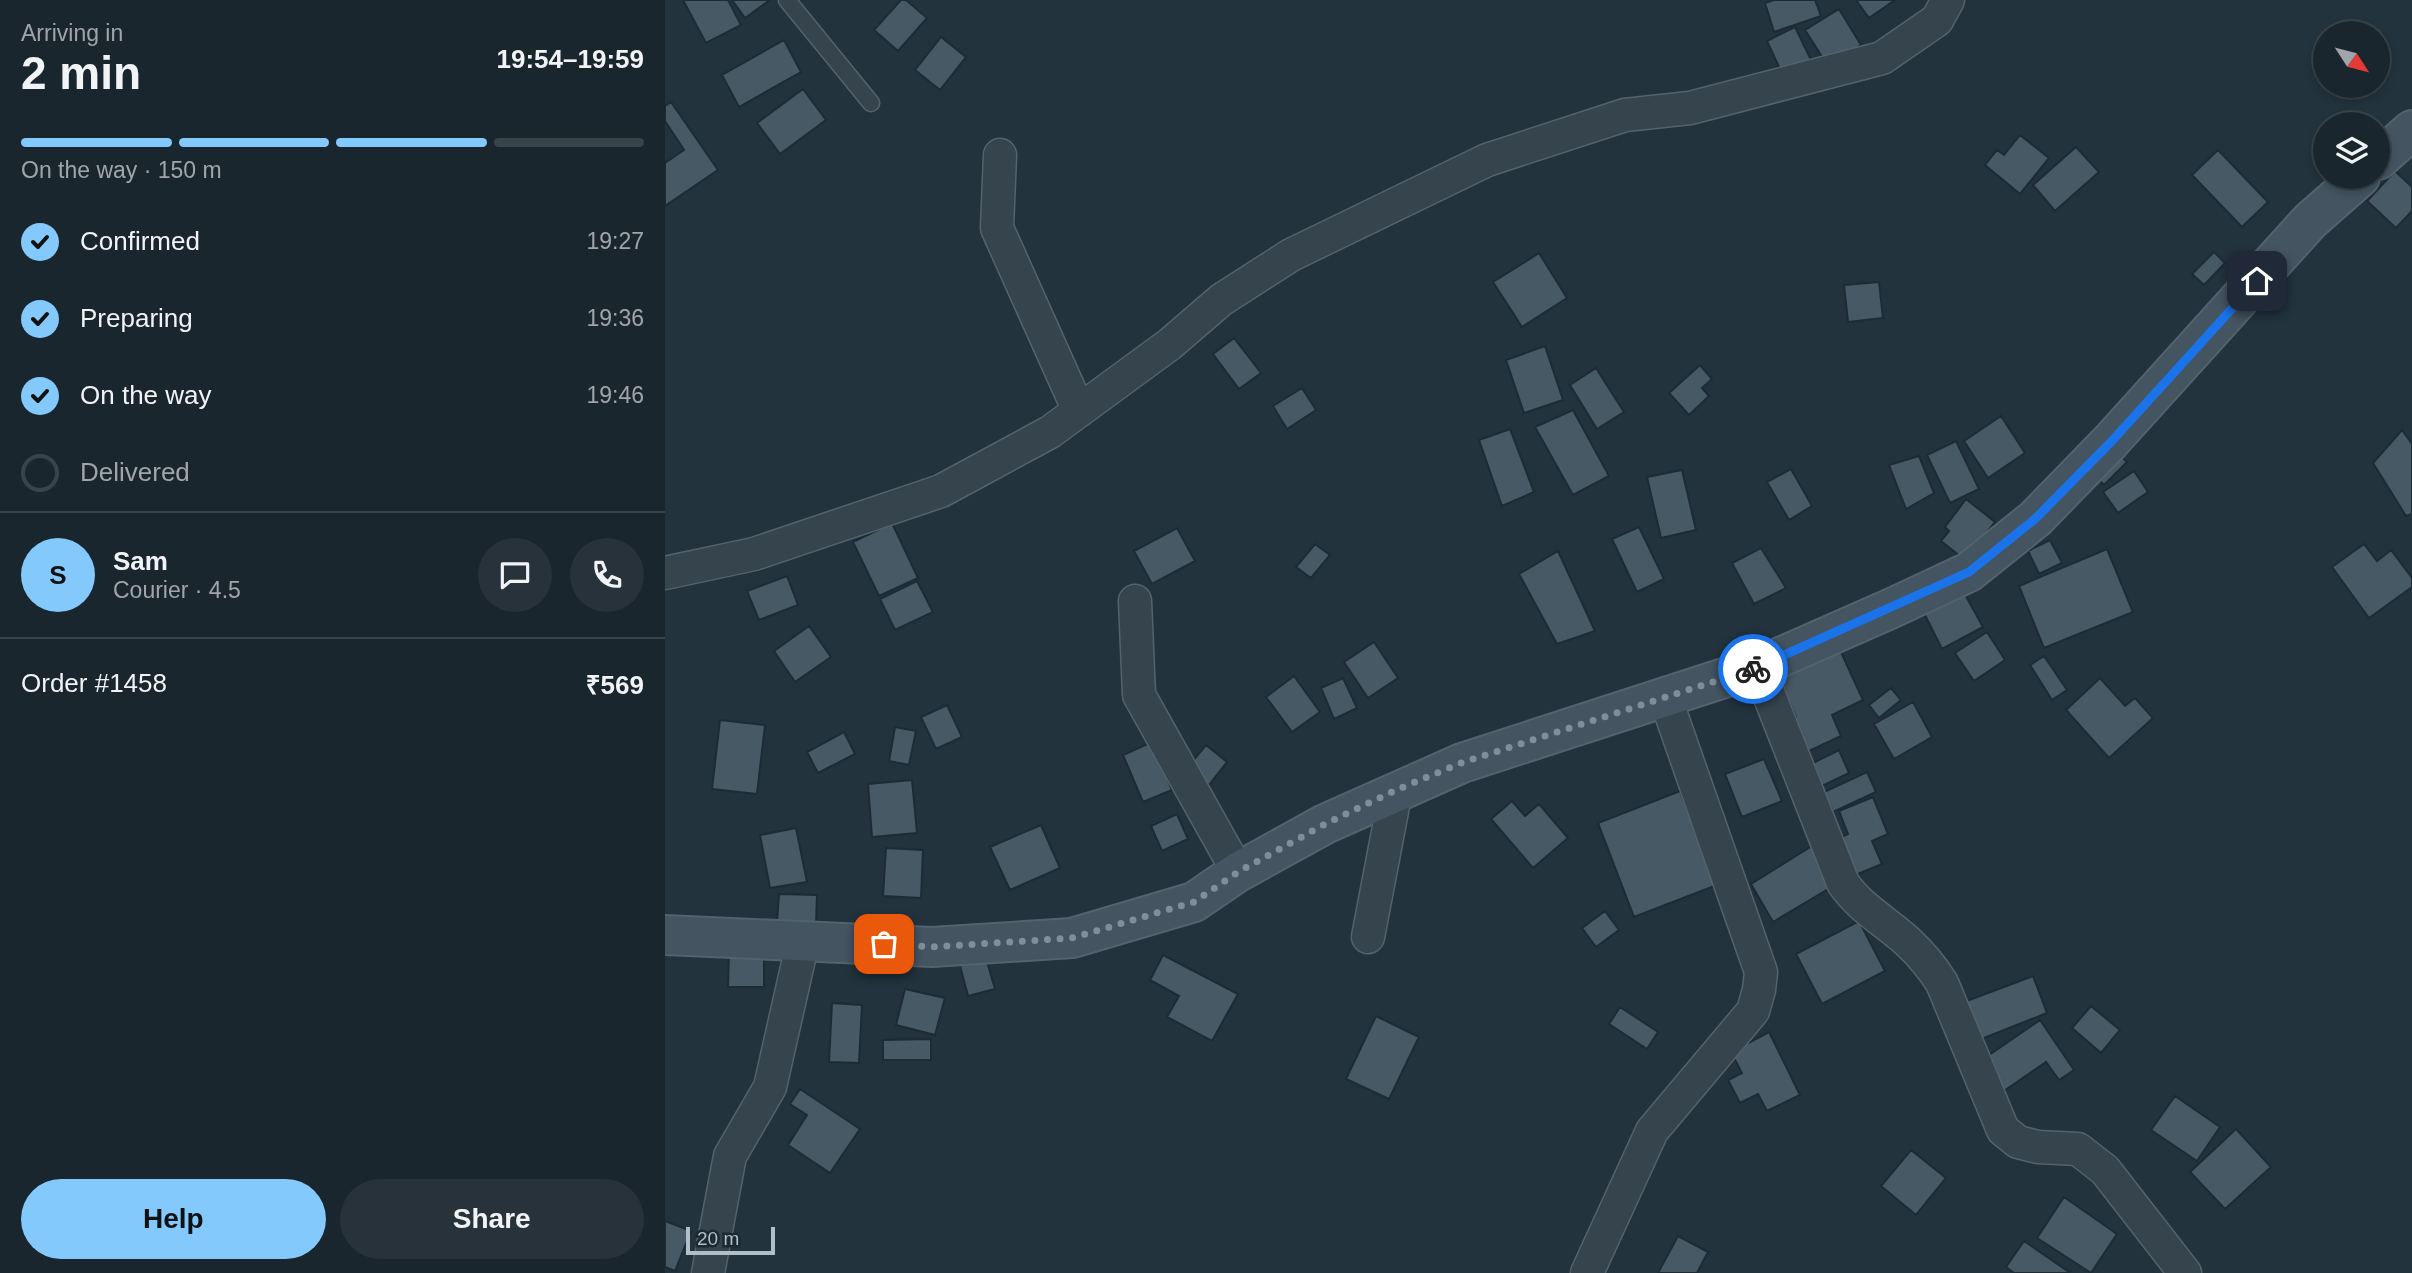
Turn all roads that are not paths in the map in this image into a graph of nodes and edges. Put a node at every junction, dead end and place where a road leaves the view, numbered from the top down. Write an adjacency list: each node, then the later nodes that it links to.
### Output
1 (787, 0): 3 (lane)
2 (1948, 0): 8 (street)
3 (871, 103)
4 (2412, 130): 5 (main road)
5 (2390, 149)
6 (1000, 155): 8 (street)
7 (2346, 189): 11 (main road)
8 (1079, 411): 9 (street)
9 (665, 573)
10 (1135, 601): 14 (street)
11 (1758, 667): 12 (main road); 20 (street)
12 (1665, 697): 13 (main road); 19 (street)
13 (1396, 790): 14 (main road); 16 (street)
14 (1238, 872): 17 (main road)
15 (665, 935): 17 (main road)
16 (1368, 937)
17 (803, 941): 18 (street)
18 (708, 1273)
19 (1587, 1273)
20 (2185, 1273)

